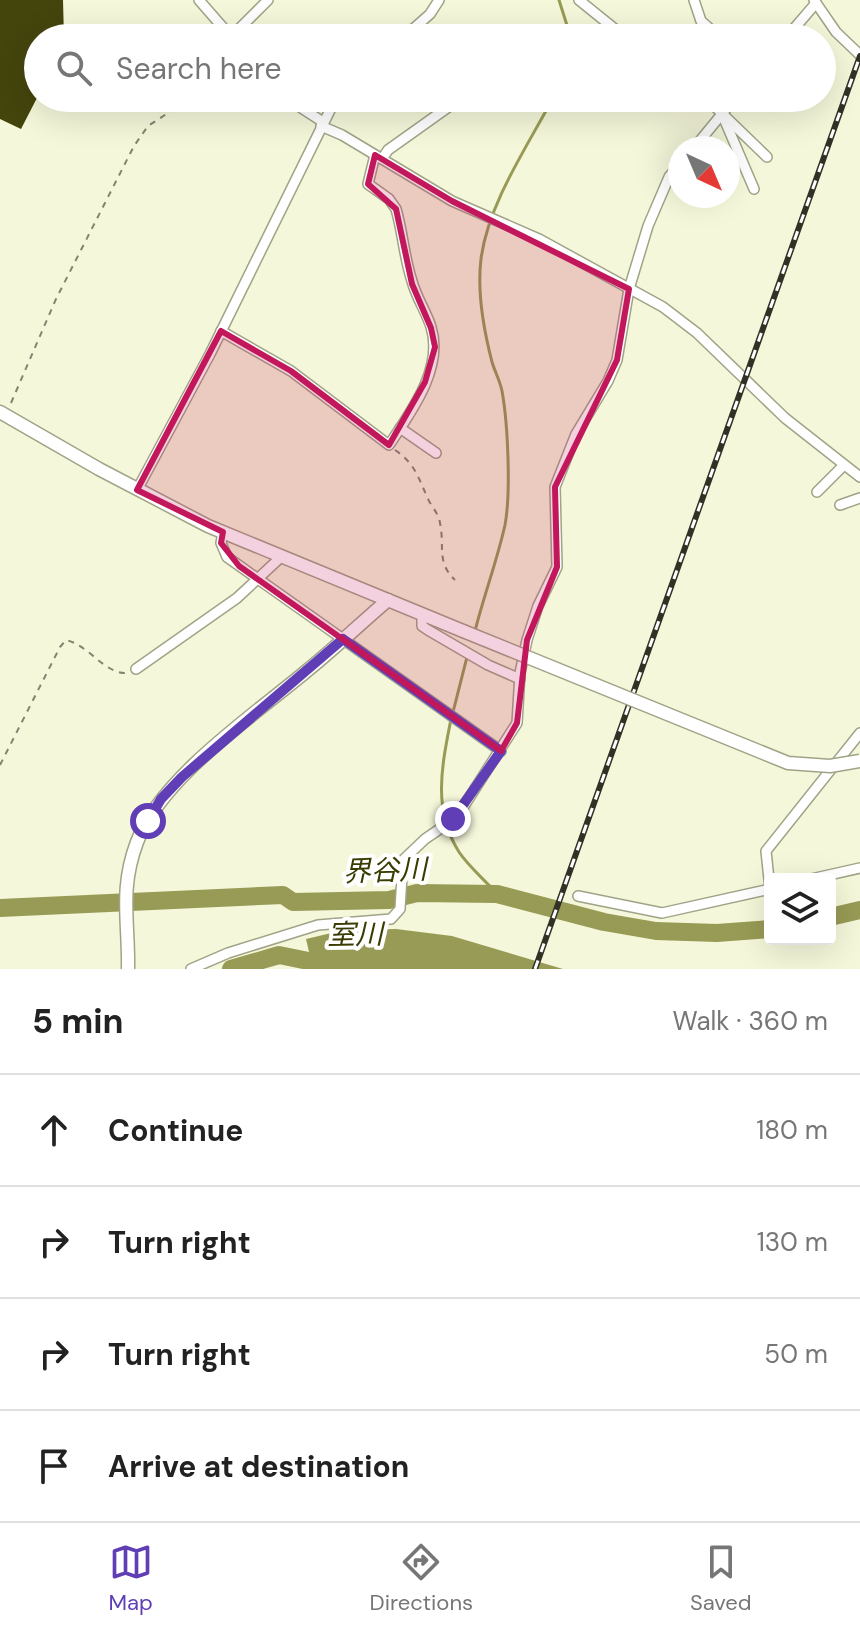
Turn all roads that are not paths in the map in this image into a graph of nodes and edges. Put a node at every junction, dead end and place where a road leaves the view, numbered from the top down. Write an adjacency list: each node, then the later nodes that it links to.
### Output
1 (199, 0): 7 (street)
2 (268, 0): 8 (street)
3 (439, 0): 9 (street)
4 (579, 0): 10 (street)
5 (694, 0): 11 (street)
6 (815, 1): 12 (street); 13 (street)
7 (220, 24)
8 (245, 24)
9 (419, 24)
10 (609, 24)
11 (704, 24)
12 (797, 24)
13 (831, 24)
14 (836, 32): 15 (street)
15 (860, 55)
16 (305, 112): 20 (street)
17 (328, 112): 20 (street)
18 (441, 112): 22 (street)
19 (722, 114): 21 (street); 23 (street); 25 (street)
20 (322, 124): 22 (street); 27 (street)
21 (704, 136)
22 (379, 157): 26 (street); 29 (street)
23 (767, 157)
24 (668, 179): 26 (street)
25 (754, 189)
26 (629, 289): 31 (street); 44 (street)
27 (221, 331): 29 (street); 33 (street)
28 (3, 414): 33 (street)
29 (400, 428): 30 (street)
30 (436, 453)
31 (844, 465): 32 (street); 34 (street)
32 (860, 477)
33 (137, 490): 37 (street)
34 (817, 492)
35 (860, 498): 36 (street)
36 (840, 505)
37 (223, 532): 38 (street); 39 (street)
38 (281, 557): 39 (street); 40 (street)
39 (257, 579): 42 (street); 43 (street)
40 (388, 600): 41 (street); 42 (street)
41 (422, 615): 44 (street); 47 (street, bridge)
42 (343, 639): 46 (street); 53 (street)
43 (136, 669)
44 (520, 679): 46 (street)
45 (860, 733): 49 (street)
46 (501, 751): 54 (street)
47 (860, 761)
48 (860, 868): 50 (street)
49 (768, 873)
50 (836, 873)
51 (764, 890): 52 (street)
52 (578, 896)
53 (128, 969)
54 (191, 969)

